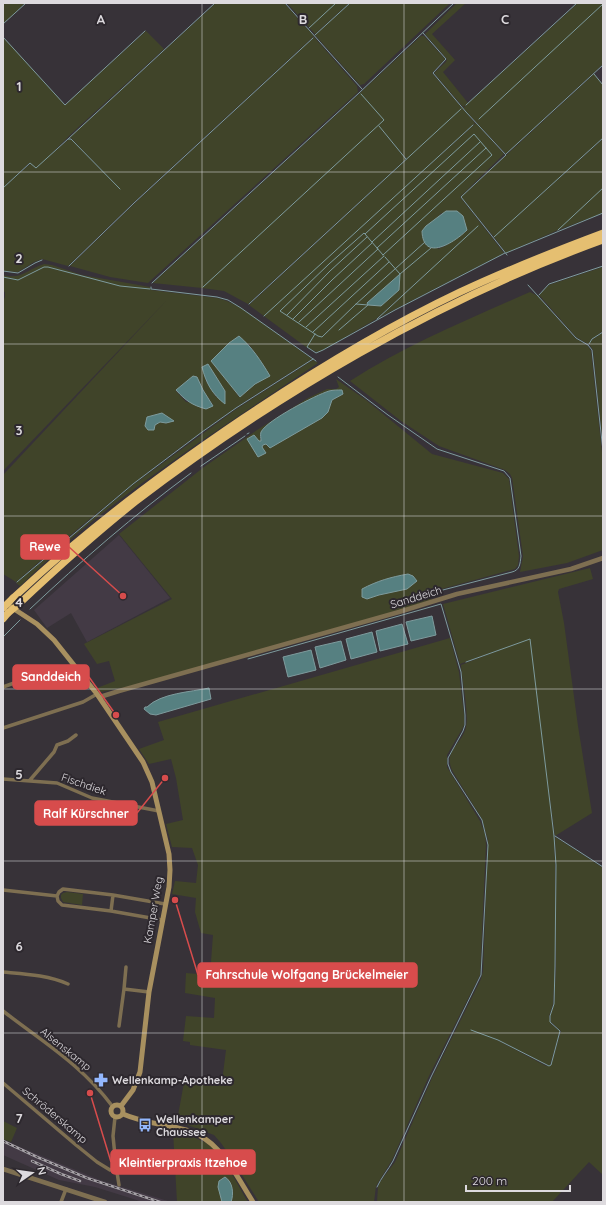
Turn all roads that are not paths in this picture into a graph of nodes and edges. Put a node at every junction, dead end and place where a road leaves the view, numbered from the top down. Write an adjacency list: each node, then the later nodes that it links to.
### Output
1 (603, 233): 4 (highway)
2 (603, 240): 4 (highway)
3 (602, 559): 10 (street, Sanddeich)
4 (17, 600): 6 (highway, bridge)
5 (3, 604): 10 (main road, Kamper Weg)
6 (5, 610): 7 (highway)
7 (3, 619)
8 (42, 683): 9 (street)
9 (3, 687)
10 (99, 696): 11 (street, Sanddeich); 15 (main road, Kamper Weg)
11 (3, 728)
12 (76, 735): 14 (street)
13 (3, 779): 14 (street, Fischdiek)
14 (30, 780): 15 (street, Fischdiek)
15 (159, 811): 19 (main road, Kamper Weg)
16 (3, 890): 18 (street)
17 (113, 895): 18 (street); 19 (street); 20 (street)
18 (57, 896): 20 (street)
19 (165, 904): 21 (main road, Kamper Weg)
20 (111, 911): 21 (street)
21 (162, 920): 26 (main road, Kamper Weg)
22 (126, 967): 25 (street)
23 (3, 972): 24 (street)
24 (68, 984)
25 (124, 989): 26 (street); 28 (street)
26 (149, 992): 30 (main road, Kamper Weg)
27 (3, 1011): 31 (street, Alsenskamp)
28 (119, 1026)
29 (3, 1083): 34 (street, Schröderskamp)
30 (121, 1106): 31 (main road); 32 (main road)
31 (113, 1107): 33 (main road)
32 (123, 1114): 33 (main road); 40 (main road)
33 (115, 1117): 34 (street)
34 (115, 1166): 36 (street)
35 (3, 1169): 37 (street)
36 (120, 1185)
37 (66, 1189): 38 (street); 39 (street)
38 (61, 1202)
39 (106, 1202)
40 (253, 1202)

